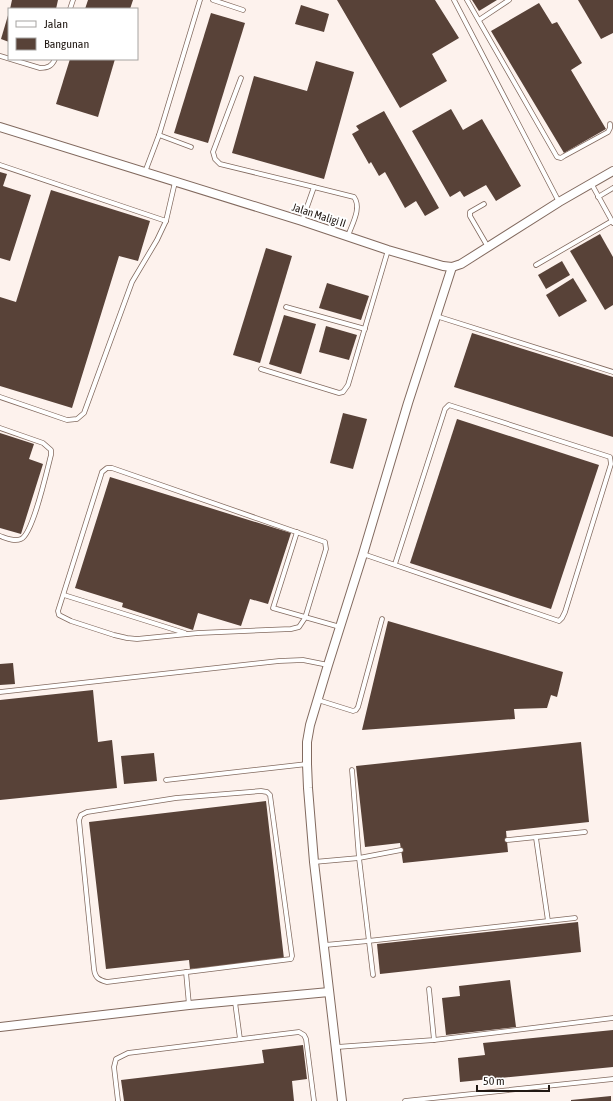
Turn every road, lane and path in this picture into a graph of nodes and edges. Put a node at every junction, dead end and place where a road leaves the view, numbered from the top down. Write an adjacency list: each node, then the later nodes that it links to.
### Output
1 (200, 0): 13 (lane)
2 (213, 0): 6 (lane)
3 (454, 0): 23 (lane)
4 (467, 0): 7 (lane)
5 (509, 0): 7 (lane)
6 (243, 10)
7 (479, 20): 11 (lane)
8 (13, 60): 9 (lane)
9 (55, 60)
10 (241, 78): 20 (lane)
11 (610, 124)
12 (0, 128): 17 (street, Jalan Maligi II)
13 (159, 135): 14 (lane); 17 (lane)
14 (191, 147)
15 (0, 165): 25 (lane)
16 (613, 171): 19 (street)
17 (144, 173): 18 (street, Jalan Maligi II)
18 (175, 182): 25 (lane); 26 (street, Jalan Maligi II)
19 (591, 183): 22 (lane); 23 (street)
20 (314, 187): 26 (lane); 28 (lane)
21 (613, 188): 22 (lane)
22 (598, 197): 27 (lane)
23 (559, 202): 29 (street)
24 (484, 204): 29 (lane)
25 (166, 220): 38 (lane)
26 (302, 221): 28 (street, Jalan Maligi II)
27 (612, 223): 31 (lane)
28 (348, 236): 30 (street, Jalan Maligi II)
29 (488, 247): 32 (street)
30 (388, 250): 32 (street, Jalan Maligi II); 35 (lane)
31 (536, 264)
32 (452, 267): 34 (street)
33 (286, 307): 35 (lane)
34 (435, 316): 37 (lane); 42 (street)
35 (365, 329): 36 (lane)
36 (261, 369)
37 (613, 372)
38 (0, 397)
39 (0, 428): 41 (lane)
40 (297, 532): 44 (lane); 45 (lane); 45 (lane)
41 (0, 536)
42 (363, 554): 43 (lane); 47 (street)
43 (395, 564): 43 (lane)
44 (64, 595): 48 (lane); 48 (lane)
45 (305, 618): 47 (lane); 48 (lane)
46 (382, 619): 51 (lane)
47 (340, 627): 49 (street)
48 (188, 634)
49 (328, 665): 50 (lane); 51 (street)
50 (0, 692)
51 (318, 700): 52 (street)
52 (307, 764): 54 (lane); 60 (street)
53 (352, 770): 59 (lane)
54 (166, 780)
55 (585, 832): 56 (lane)
56 (536, 838): 57 (lane); 62 (lane)
57 (507, 840)
58 (401, 850): 59 (lane)
59 (359, 858): 60 (lane); 63 (lane)
60 (314, 862): 64 (street)
61 (575, 918): 62 (lane)
62 (548, 921): 63 (lane)
63 (368, 941): 64 (lane); 66 (lane)
64 (325, 945): 68 (street)
65 (186, 972): 65 (lane); 70 (lane)
66 (373, 975)
67 (429, 989): 74 (lane)
68 (329, 992): 69 (street); 75 (street)
69 (235, 1002): 70 (street); 73 (lane)
70 (189, 1005): 72 (street)
71 (613, 1018): 74 (lane)
72 (0, 1027)
73 (240, 1039): 77 (lane); 78 (lane)
74 (434, 1040): 75 (lane)
75 (337, 1047): 79 (street)
76 (613, 1079): 80 (lane)
77 (118, 1101)
78 (314, 1101)
79 (342, 1101)
80 (405, 1101)

